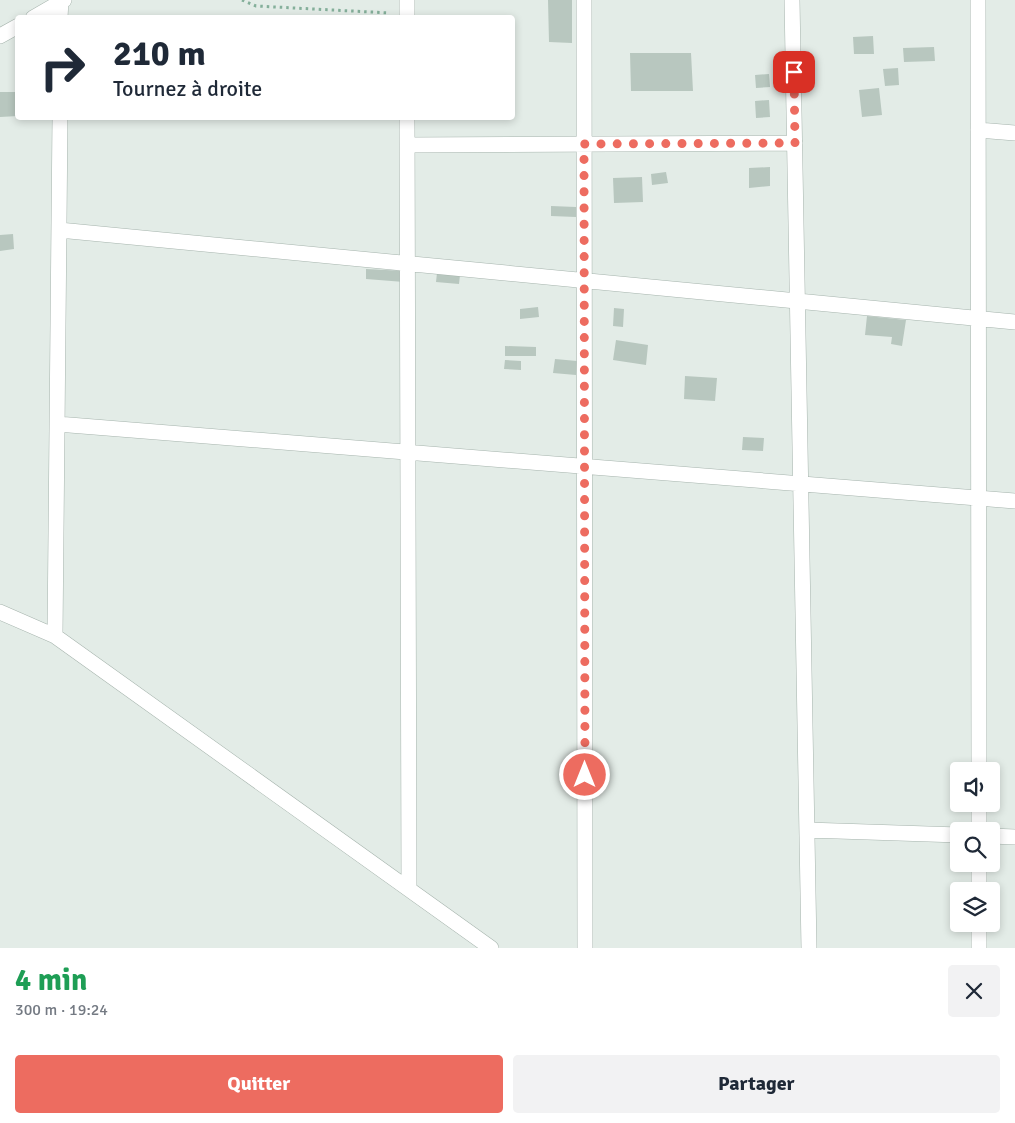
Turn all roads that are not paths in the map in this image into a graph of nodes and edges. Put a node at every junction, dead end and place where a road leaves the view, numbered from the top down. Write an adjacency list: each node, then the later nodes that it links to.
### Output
1 (584, 0): 14 (street)
2 (792, 0): 13 (street)
3 (978, 0): 11 (street)
4 (62, 1): 5 (street); 6 (street)
5 (38, 15)
6 (60, 15)
7 (15, 28): 8 (street)
8 (0, 36)
9 (60, 120): 16 (street)
10 (407, 120): 15 (street)
11 (978, 130): 12 (street); 20 (street)
12 (1015, 133)
13 (795, 143): 14 (street); 19 (street)
14 (584, 144): 15 (street); 18 (street)
15 (407, 145): 17 (street)
16 (58, 230): 17 (street); 22 (street)
17 (408, 264): 18 (street); 23 (street)
18 (585, 281): 19 (street); 24 (street)
19 (798, 302): 20 (street); 25 (street)
20 (979, 319): 21 (street); 26 (street)
21 (1015, 322)
22 (57, 424): 23 (street); 29 (street)
23 (408, 452): 24 (street); 35 (street)
24 (585, 467): 25 (street); 38 (street)
25 (801, 483): 26 (street); 31 (street)
26 (979, 498): 27 (street); 30 (street)
27 (1015, 501)
28 (0, 612): 29 (street)
29 (55, 636): 35 (street)
30 (979, 762)
31 (807, 830): 32 (street); 39 (street)
32 (950, 835)
33 (1000, 836): 34 (street)
34 (1015, 837)
35 (408, 889): 37 (street)
36 (979, 932): 40 (street)
37 (491, 948)
38 (586, 948)
39 (809, 948)
40 (979, 948)

